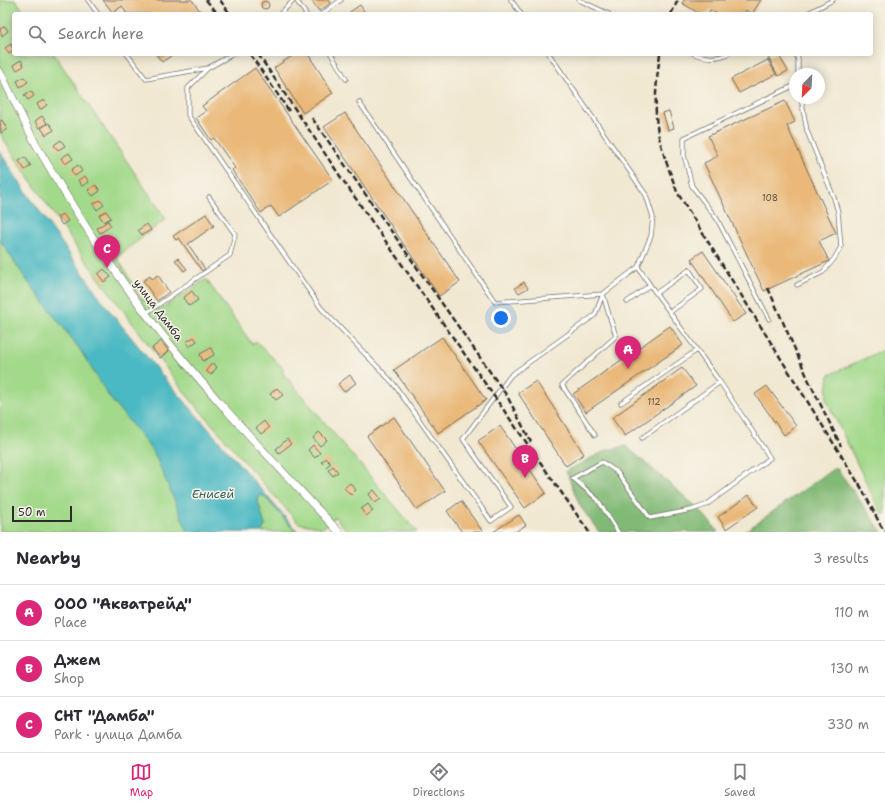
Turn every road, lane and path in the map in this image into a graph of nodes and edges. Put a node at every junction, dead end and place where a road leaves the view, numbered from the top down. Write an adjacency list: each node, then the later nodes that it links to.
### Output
1 (88, 0): 7 (lane)
2 (295, 0): 8 (lane); 9 (lane)
3 (341, 0): 10 (lane)
4 (511, 0): 11 (lane)
5 (579, 0): 12 (lane)
6 (833, 0): 13 (lane)
7 (97, 12)
8 (282, 12)
9 (304, 12)
10 (325, 12)
11 (520, 12)
12 (605, 12)
13 (810, 12)
14 (129, 56): 21 (lane)
15 (229, 56): 21 (lane)
16 (332, 56): 24 (lane)
17 (550, 56): 29 (lane)
18 (700, 56): 19 (lane)
19 (724, 56)
20 (796, 56): 22 (lane)
21 (208, 68): 32 (lane)
22 (798, 68)
23 (0, 72): 36 (street, улица Дамба)
24 (346, 79)
25 (789, 88): 37 (lane)
26 (359, 102): 32 (lane)
27 (802, 104): 30 (lane)
28 (210, 197): 36 (lane)
29 (638, 267): 31 (lane); 32 (lane)
30 (797, 285)
31 (650, 286): 33 (lane); 34 (lane)
32 (604, 294): 41 (lane)
33 (656, 294): 35 (lane); 35 (lane)
34 (627, 302)
35 (670, 312): 38 (lane)
36 (146, 313): 43 (street, улица Дамба)
37 (769, 319)
38 (697, 350): 39 (lane); 40 (lane)
39 (720, 382): 42 (lane); 44 (lane)
40 (621, 402)
41 (595, 435)
42 (642, 438)
43 (339, 532)
44 (618, 532)

